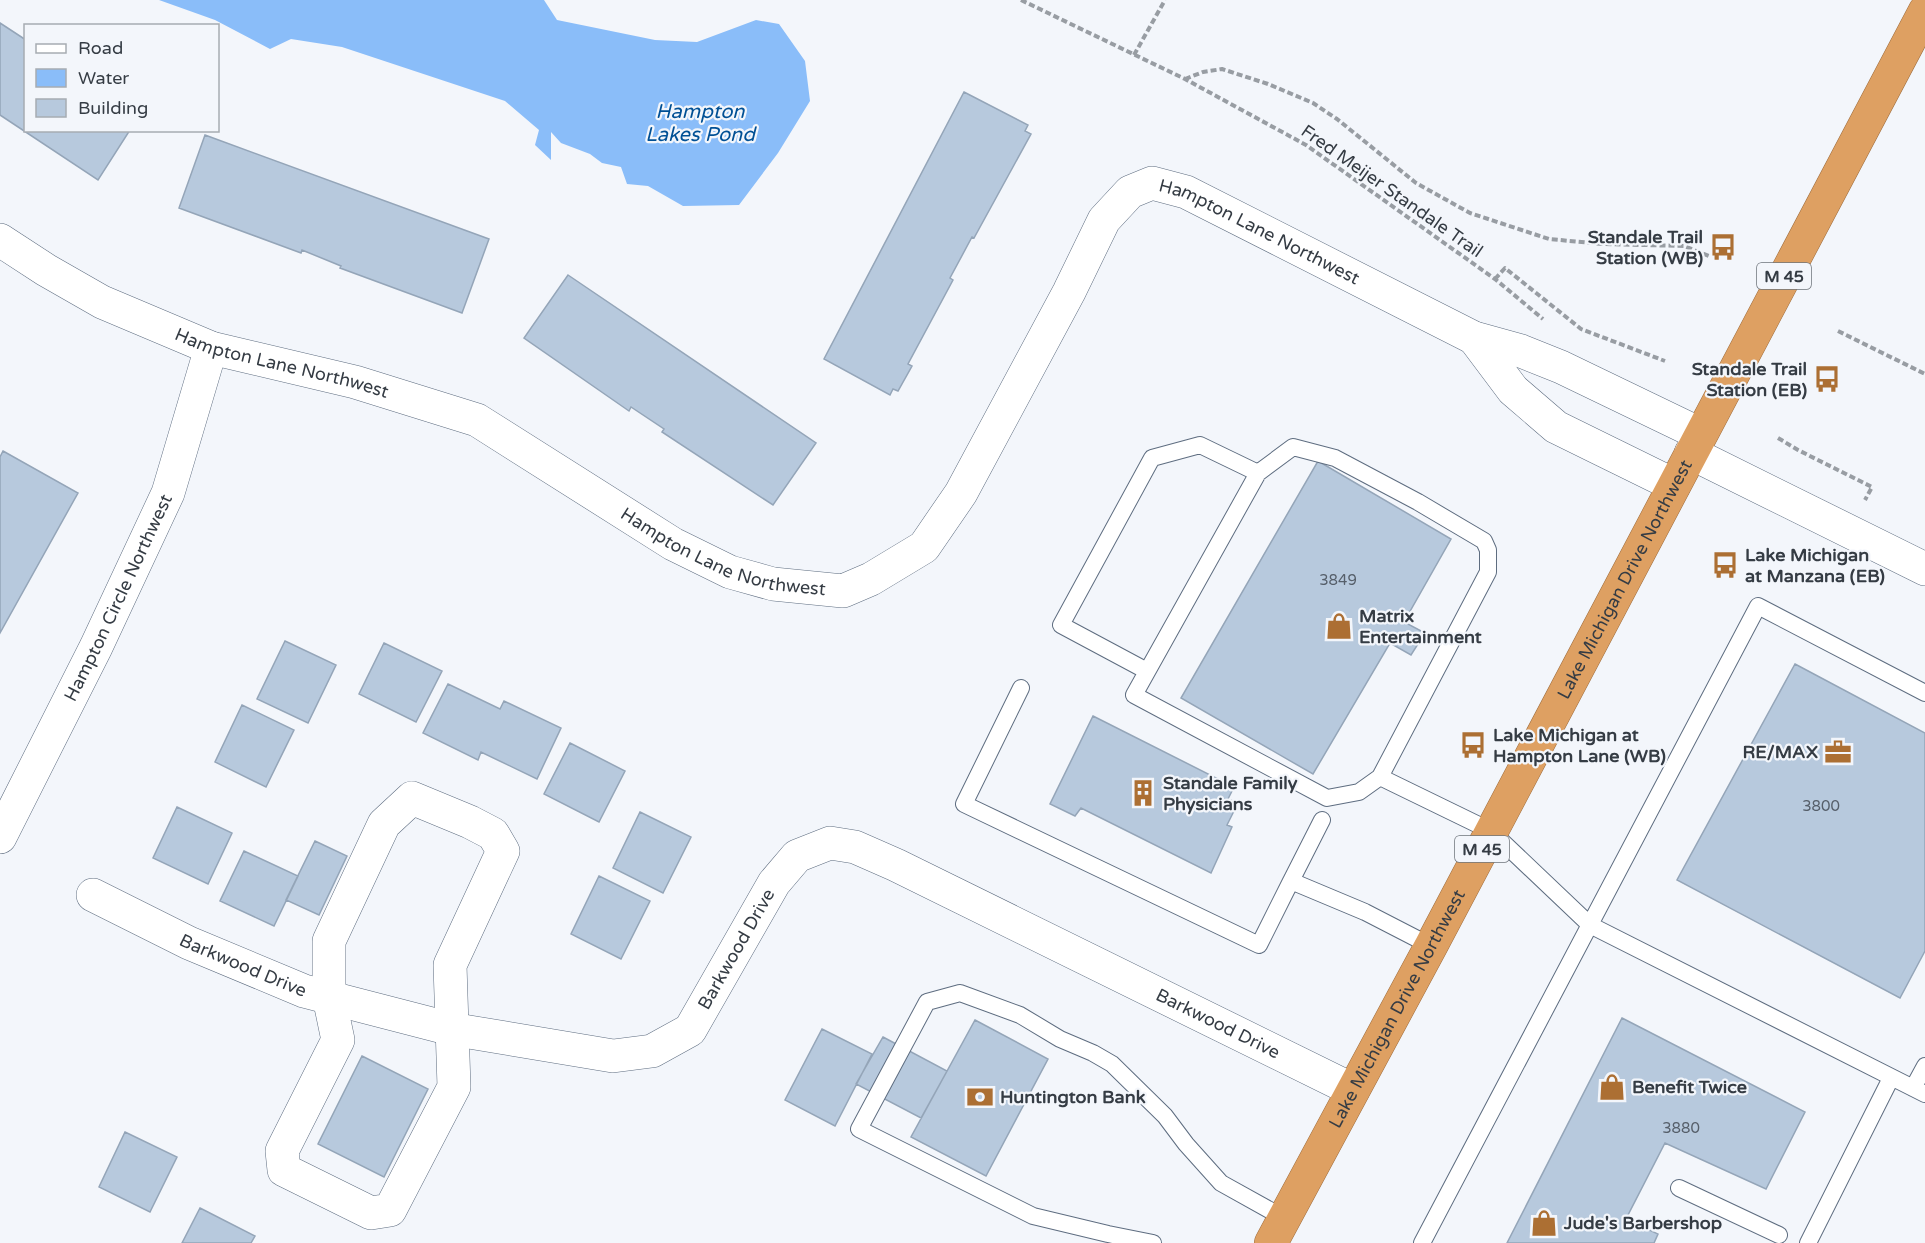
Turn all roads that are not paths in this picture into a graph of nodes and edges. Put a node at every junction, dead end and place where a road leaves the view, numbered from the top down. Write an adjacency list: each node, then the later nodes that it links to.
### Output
1 (1925, 11): 5 (highway, Lake Michigan Drive Northwest / M 45)
2 (0, 240): 4 (street, Hampton Lane Northwest)
3 (1474, 338): 4 (street, Hampton Lane Northwest); 5 (street, Hampton Lane Northwest); 7 (street, Hampton Lane Northwest)
4 (211, 348): 15 (street, Hampton Circle Northwest)
5 (1695, 444): 7 (highway, Lake Michigan Drive Northwest / M 45); 8 (street, Hampton Lane Northwest)
6 (1258, 473): 9 (lane); 9 (lane); 12 (lane)
7 (1674, 485): 14 (highway, Lake Michigan Drive Northwest / M 45)
8 (1925, 569)
9 (1147, 671): 12 (lane)
10 (1022, 688): 16 (lane)
11 (1925, 693): 18 (lane)
12 (1380, 777): 14 (lane)
13 (1322, 820): 16 (lane)
14 (1491, 831): 18 (lane); 19 (highway, Lake Michigan Drive Northwest / M 45)
15 (0, 837)
16 (1291, 881): 19 (lane)
17 (93, 895): 20 (street, Barkwood Drive)
18 (1590, 925): 23 (lane); 30 (lane)
19 (1431, 946): 24 (highway, Lake Michigan Drive Northwest / M 45)
20 (329, 997): 21 (street, Barkwood Drive); 21 (street); 21 (street)
21 (452, 1029): 24 (street, Barkwood Drive)
22 (1925, 1066): 25 (lane)
23 (1891, 1078): 25 (lane); 32 (lane)
24 (1353, 1090): 27 (highway, Lake Michigan Drive Northwest / M 45)
25 (1919, 1091)
26 (1679, 1188): 28 (lane)
27 (1277, 1230): 29 (lane)
28 (1777, 1239): 31 (lane)
29 (1153, 1243)
30 (1422, 1243)
31 (1798, 1243)
32 (1808, 1243)

